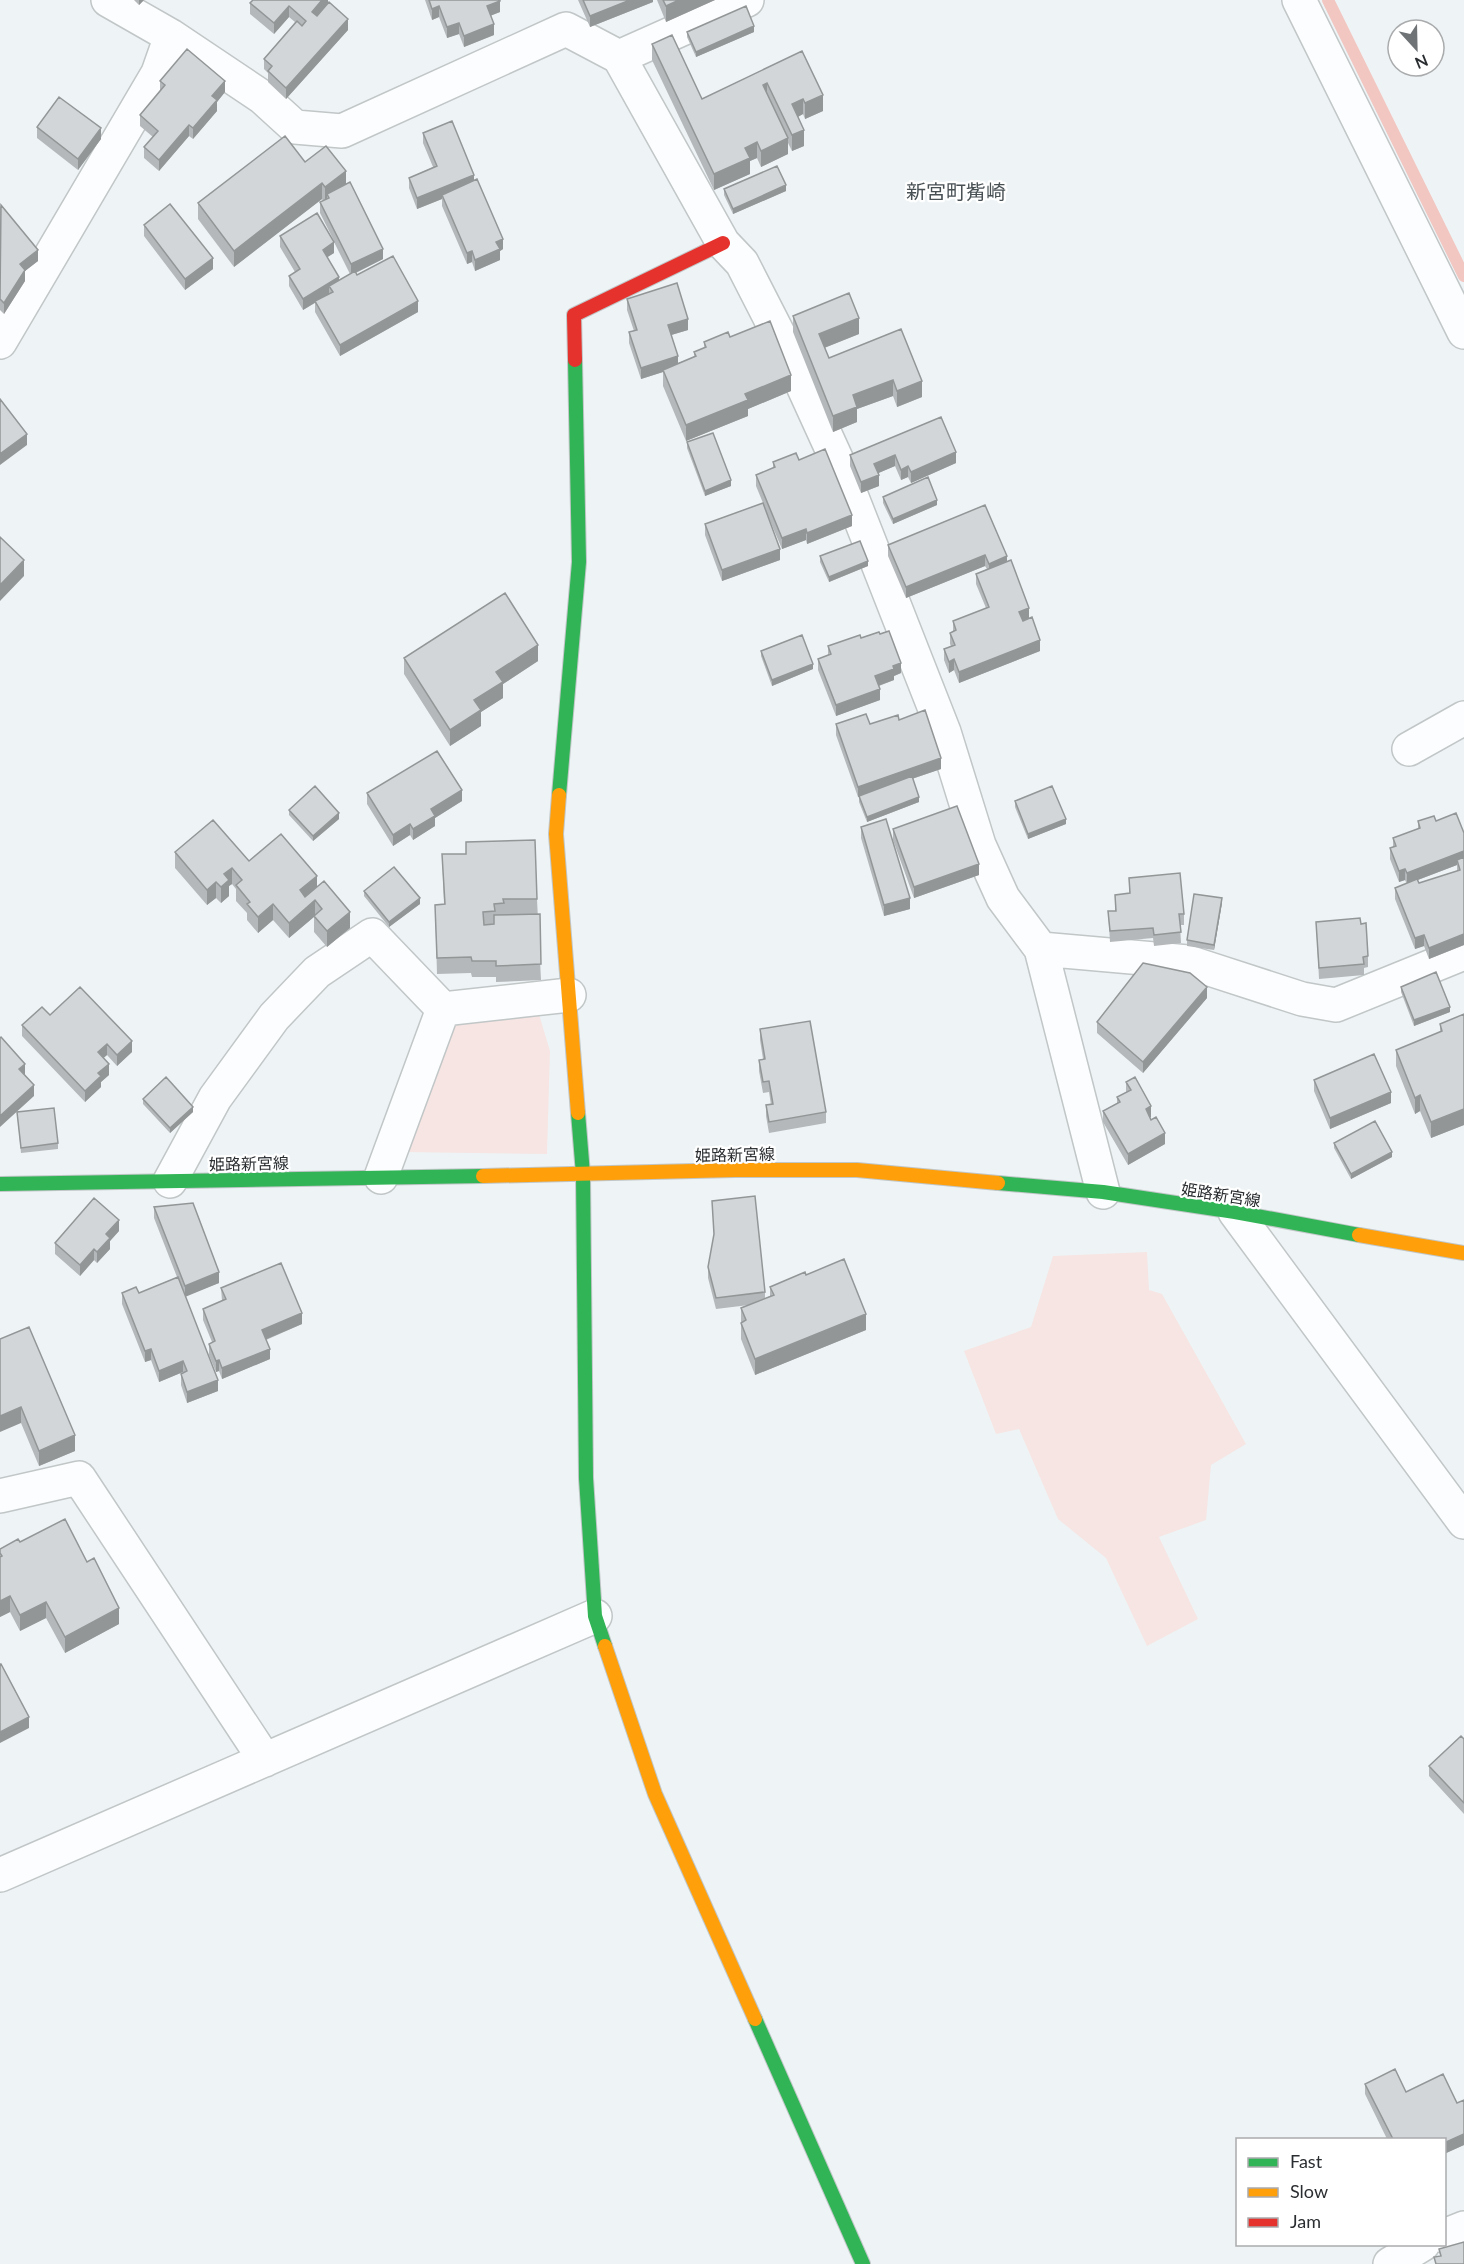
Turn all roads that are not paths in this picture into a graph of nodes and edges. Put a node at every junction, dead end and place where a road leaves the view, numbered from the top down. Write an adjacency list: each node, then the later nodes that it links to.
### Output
1 (108, 0): 4 (street)
2 (747, 0): 5 (street)
3 (1299, 0): 7 (street)
4 (171, 36): 5 (street); 8 (street)
5 (619, 57): 6 (street)
6 (723, 243): 11 (street); 13 (street)
7 (1464, 332)
8 (0, 342)
9 (1464, 718): 10 (street)
10 (1409, 749)
11 (1041, 949): 12 (street); 19 (street)
12 (1464, 953)
13 (569, 995): 14 (street); 15 (street)
14 (443, 1009): 16 (street); 17 (street)
15 (583, 1174): 16 (street, 姫路新宮線); 19 (street, 姫路新宮線); 24 (street)
16 (381, 1178): 17 (street, 姫路新宮線)
17 (170, 1181): 18 (street, 姫路新宮線)
18 (0, 1184)
19 (1103, 1192): 20 (street, 姫路新宮線)
20 (1235, 1212): 21 (street, 姫路新宮線); 23 (street)
21 (1464, 1253)
22 (0, 1496): 25 (street)
23 (1464, 1522)
24 (595, 1617): 25 (street); 30 (street)
25 (265, 1760): 26 (street)
26 (0, 1875)
27 (1464, 2228): 28 (street)
28 (1446, 2235)
29 (1420, 2246): 31 (street)
30 (863, 2264)
31 (1390, 2264)

